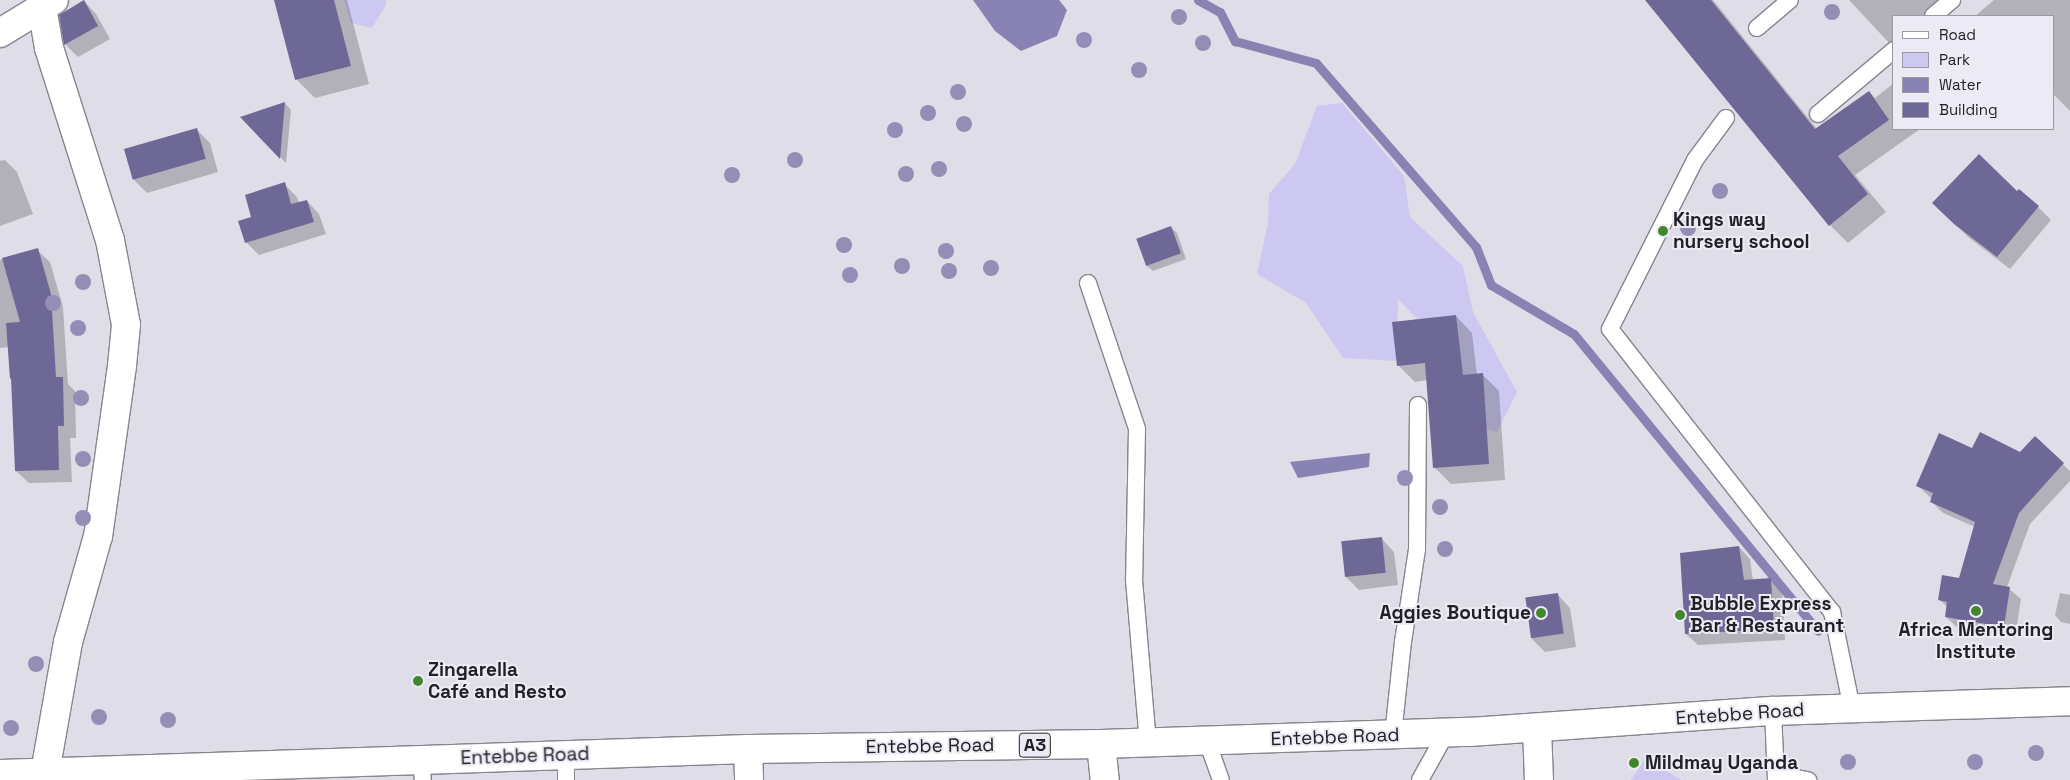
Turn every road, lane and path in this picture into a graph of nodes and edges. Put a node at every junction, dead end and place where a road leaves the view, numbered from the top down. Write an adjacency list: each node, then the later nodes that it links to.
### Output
1 (1790, 0): 5 (lane)
2 (1952, 0): 4 (lane)
3 (48, 4): 6 (main road); 24 (main road)
4 (1934, 15)
5 (1757, 28)
6 (0, 32)
7 (1892, 52): 8 (lane)
8 (1818, 114)
9 (1726, 118): 13 (lane)
10 (1088, 283): 19 (lane)
11 (1418, 405): 17 (lane)
12 (2070, 701): 13 (main road, Entebbe Road / A3)
13 (1852, 708): 14 (main road, Entebbe Road / A3)
14 (1773, 711): 15 (main road, Entebbe Road / A3); 26 (lane)
15 (1537, 729): 16 (main road, Entebbe Road / A3); 31 (main road)
16 (1446, 733): 17 (main road, Entebbe Road / A3); 30 (lane)
17 (1393, 735): 18 (main road, Entebbe Road / A3)
18 (1207, 741): 19 (main road, Entebbe Road / A3); 29 (lane)
19 (1148, 743): 20 (main road, Entebbe Road / A3)
20 (1101, 744): 21 (main road, Entebbe Road / A3); 28 (main road)
21 (748, 749): 22 (main road, Entebbe Road / A3); 27 (main road)
22 (566, 767): 23 (main road, Entebbe Road / A3)
23 (422, 770): 24 (main road, Entebbe Road / A3)
24 (46, 772): 25 (main road, Entebbe Road / A3)
25 (0, 774)
26 (1776, 777): 32 (lane)
27 (749, 780)
28 (1105, 780)
29 (1222, 780)
30 (1420, 780)
31 (1539, 780)
32 (1808, 780)

